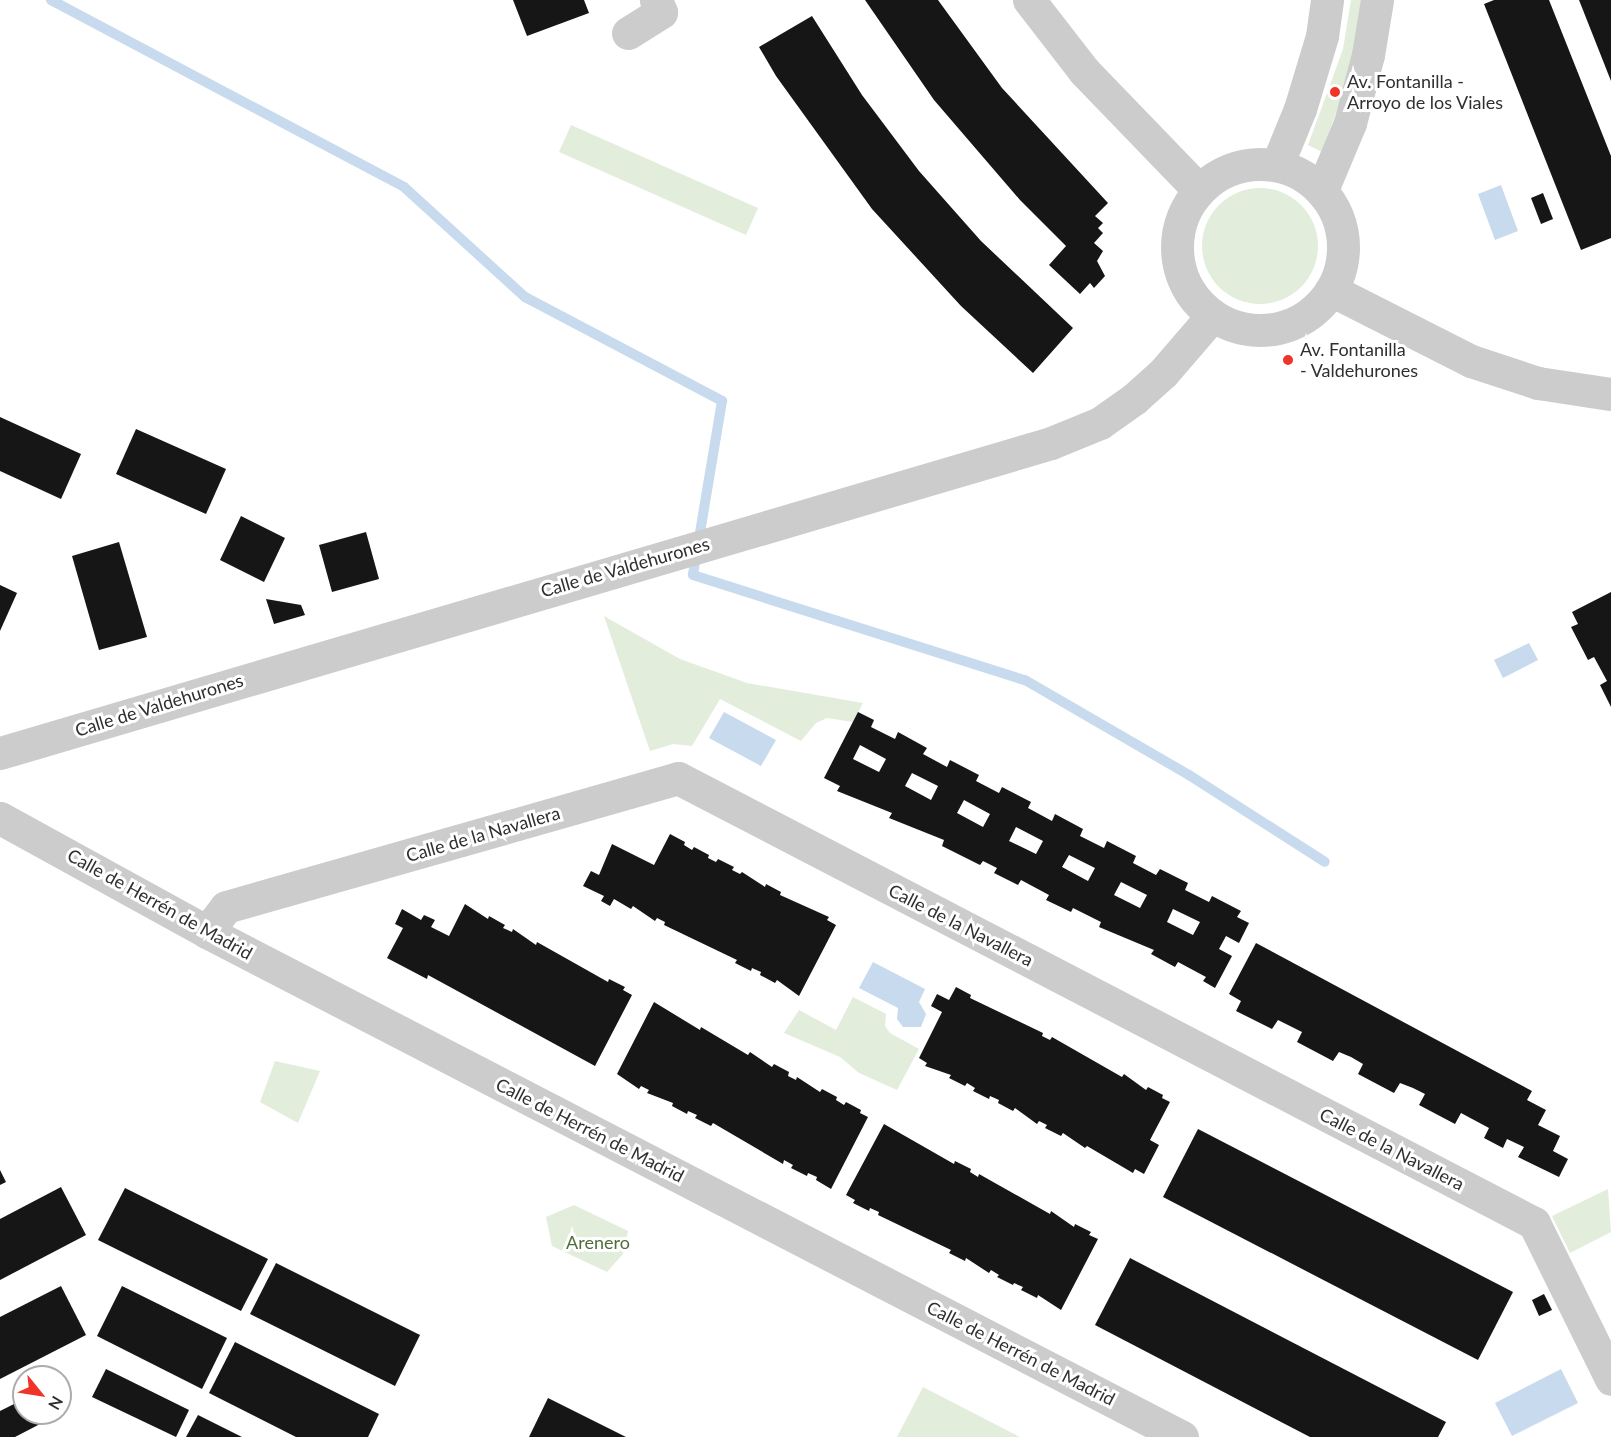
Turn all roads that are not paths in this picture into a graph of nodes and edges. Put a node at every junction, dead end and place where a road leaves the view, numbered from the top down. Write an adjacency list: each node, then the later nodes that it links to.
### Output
1 (656, 0): 5 (street)
2 (1029, 0): 7 (street)
3 (1328, 0): 6 (street)
4 (1377, 0): 8 (street)
5 (628, 33)
6 (1277, 165): 7 (street); 8 (street)
7 (1199, 190): 10 (street)
8 (1322, 190): 9 (street)
9 (1331, 290): 10 (street); 11 (street)
10 (1212, 316): 12 (street, Calle de Valdehurones)
11 (1611, 394)
12 (0, 753)
13 (0, 818): 14 (street, Calle de Herrén de Madrid)
14 (207, 932): 15 (street, Calle de la Navallera); 16 (street, Calle de Herrén de Madrid)
15 (1611, 1379)
16 (1182, 1437)

